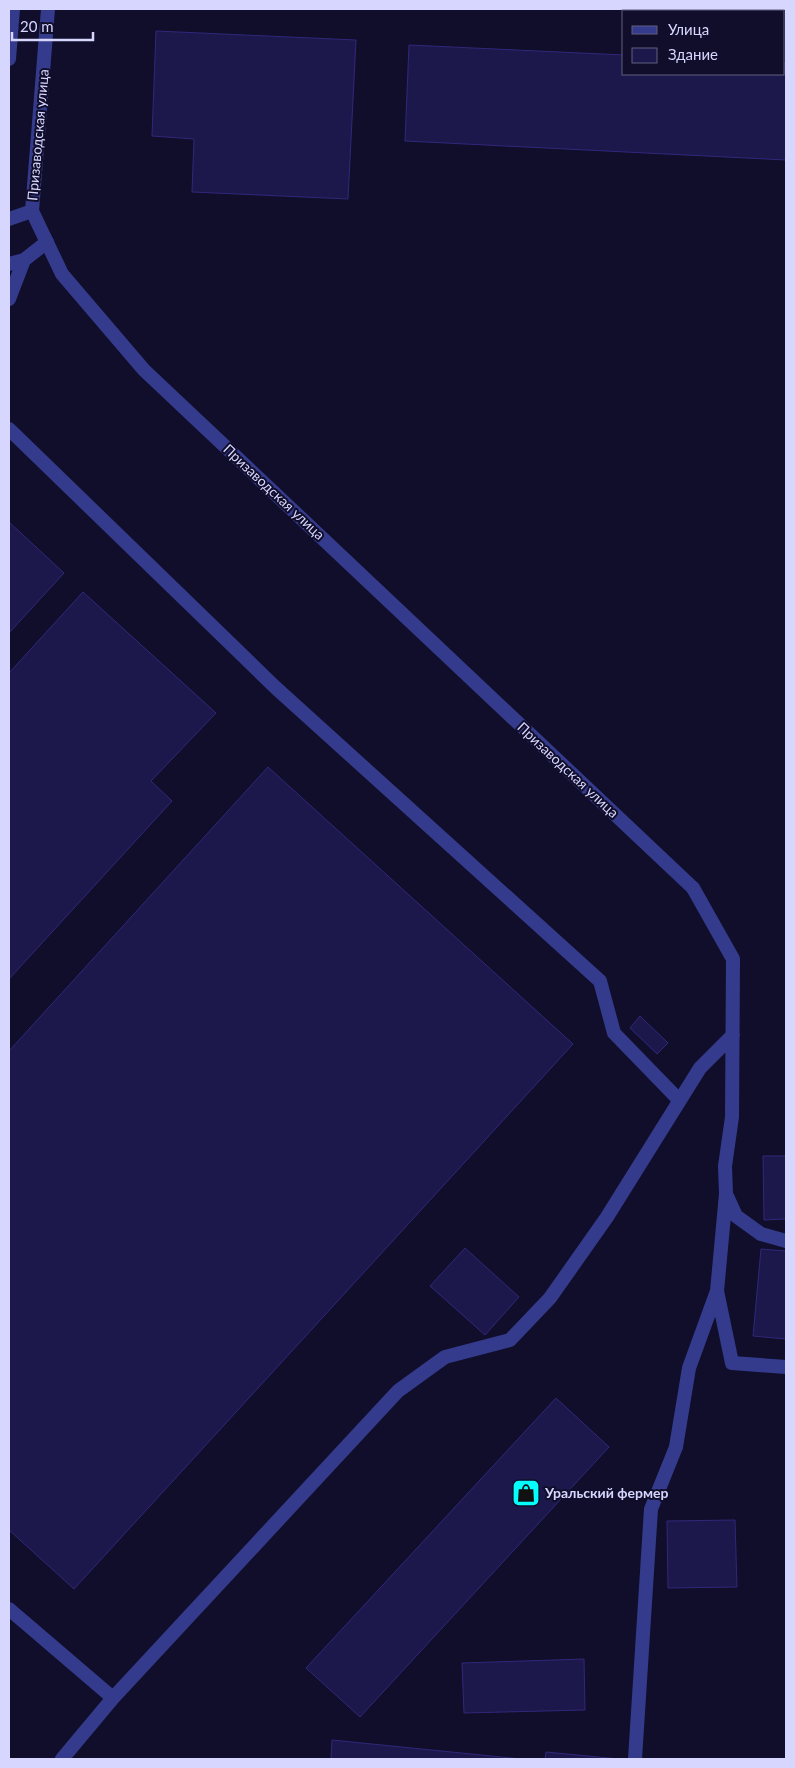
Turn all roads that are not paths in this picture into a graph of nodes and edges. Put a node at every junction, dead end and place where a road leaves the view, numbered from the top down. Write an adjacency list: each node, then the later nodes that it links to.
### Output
1 (12, 9): 3 (street)
2 (48, 9): 4 (street, Призаводская улица)
3 (9, 59)
4 (32, 212): 5 (street); 6 (street, Призаводская улица)
5 (9, 219)
6 (47, 242): 7 (street); 11 (street, Призаводская улица)
7 (24, 260): 8 (street); 9 (street)
8 (9, 264)
9 (9, 299)
10 (9, 429): 12 (street)
11 (732, 1036): 12 (street); 13 (street, Призаводская улица)
12 (679, 1100): 18 (street)
13 (726, 1194): 14 (street); 15 (street, Призаводская улица)
14 (786, 1241)
15 (717, 1290): 16 (street); 20 (street)
16 (786, 1367)
17 (9, 1609): 18 (street)
18 (113, 1698): 19 (street)
19 (62, 1759)
20 (635, 1759)

